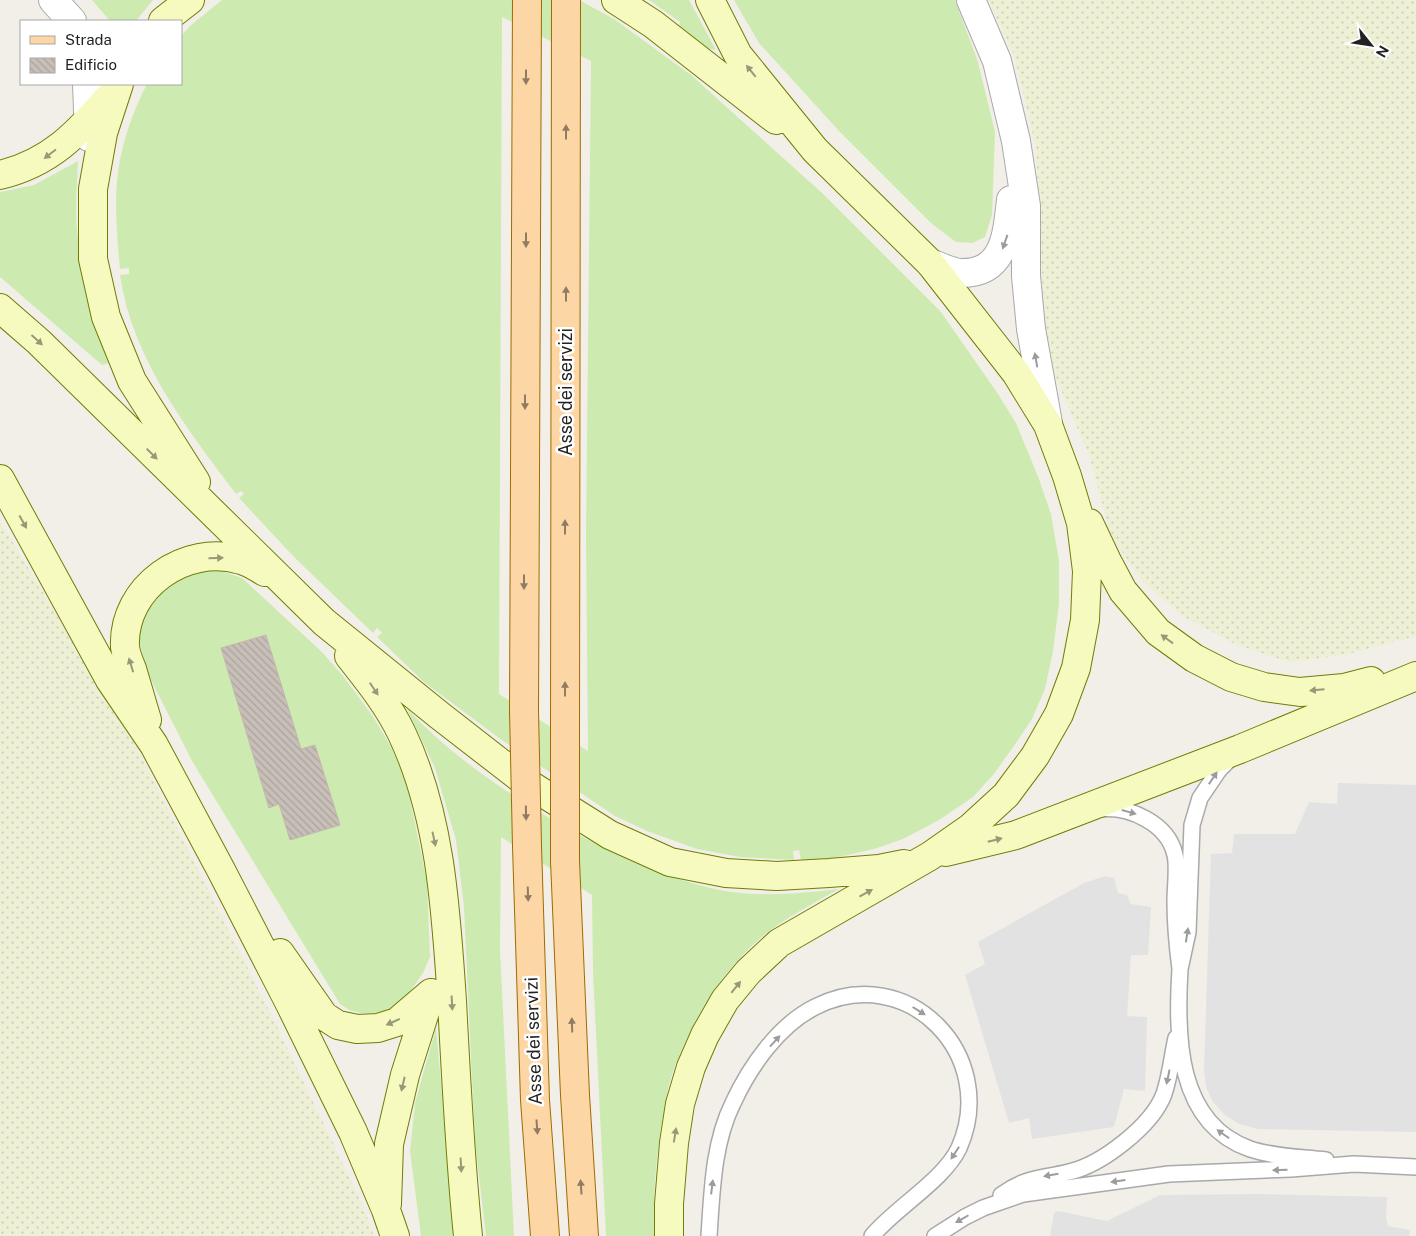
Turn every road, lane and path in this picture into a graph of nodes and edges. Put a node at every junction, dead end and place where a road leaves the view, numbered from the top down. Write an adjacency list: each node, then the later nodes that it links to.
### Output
1 (53, 0): 9 (street)
2 (177, 0): 10 (main road)
3 (190, 0): 11 (main road)
4 (527, 0): 45 (main road, Asse dei servizi, one-way to 45, bridge)
5 (566, 0): 46 (main road, Asse dei servizi, one-way to 5, bridge)
6 (616, 0): 17 (main road)
7 (710, 0): 17 (main road, one-way to 7)
8 (971, 0): 16 (street)
9 (71, 20)
10 (160, 20)
11 (165, 20)
12 (87, 85): 15 (street)
13 (118, 85): 15 (main road)
14 (119, 85): 19 (main road)
15 (87, 122): 18 (main road, one-way to 18); 19 (street)
16 (1016, 141): 20 (street, one-way to 20); 22 (street, one-way to 16)
17 (815, 150): 20 (main road)
18 (0, 175)
19 (93, 189): 25 (main road)
20 (930, 263): 22 (main road)
21 (0, 308): 25 (main road, one-way to 25)
22 (1048, 425): 23 (main road)
23 (1067, 476): 28 (main road, one-way to 23); 33 (main road)
24 (0, 480): 30 (main road, one-way to 30)
25 (223, 524): 26 (main road)
26 (278, 578): 27 (main road); 30 (main road, one-way to 26)
27 (324, 622): 33 (main road); 35 (main road, one-way to 35)
28 (1416, 670)
29 (1416, 676): 31 (main road)
30 (154, 746): 34 (main road)
31 (1240, 749): 32 (main road); 36 (lane, one-way to 31)
32 (1081, 811): 33 (main road, one-way to 32); 36 (lane, one-way to 36)
33 (925, 859): 47 (main road, one-way to 33)
34 (220, 870): 37 (main road, one-way to 34); 42 (main road)
35 (448, 937): 37 (main road); 44 (main road, one-way to 44)
36 (1180, 969): 38 (lane)
37 (431, 993): 42 (main road, one-way to 42)
38 (1178, 1029): 39 (lane, one-way to 38); 41 (lane, one-way to 41)
39 (1354, 1164): 40 (lane); 41 (lane, one-way to 41)
40 (1416, 1167)
41 (983, 1208): 50 (lane, one-way to 50)
42 (386, 1210): 43 (main road)
43 (395, 1236)
44 (468, 1236)
45 (545, 1236)
46 (584, 1236)
47 (669, 1236)
48 (709, 1236): 49 (lane, one-way to 49)
49 (872, 1236)
50 (935, 1236)

